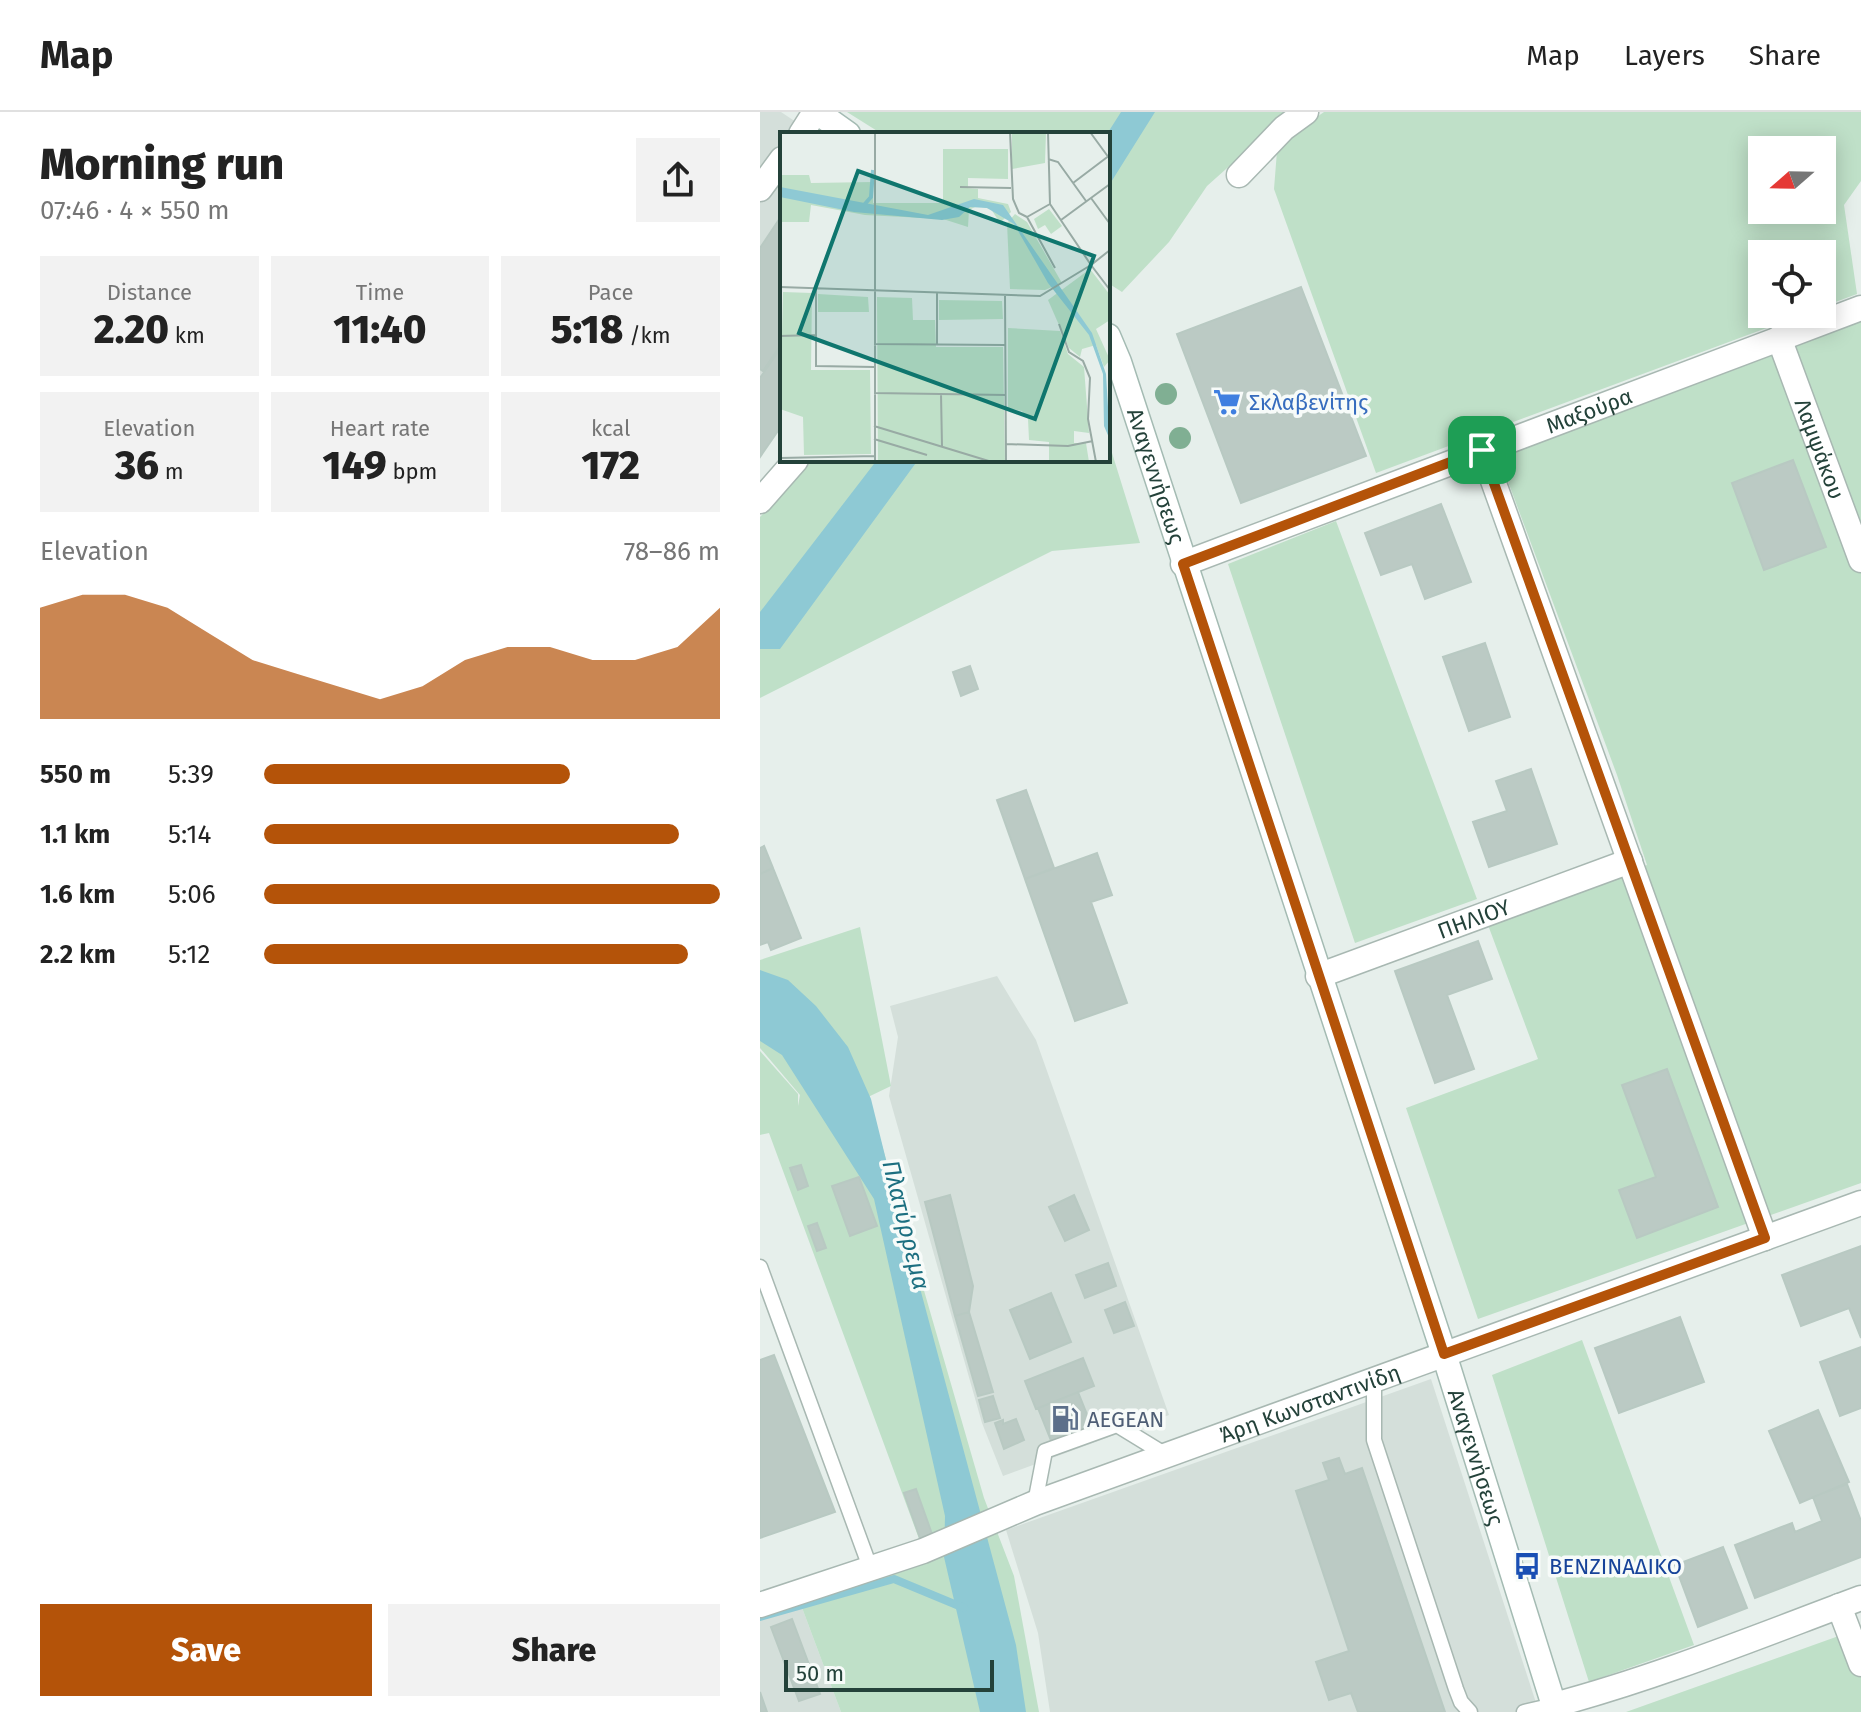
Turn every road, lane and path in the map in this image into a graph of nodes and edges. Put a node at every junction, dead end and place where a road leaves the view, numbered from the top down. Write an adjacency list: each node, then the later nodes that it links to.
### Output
1 (816, 112): 3 (street); 4 (street)
2 (1306, 112): 6 (street)
3 (802, 132)
4 (845, 132)
5 (780, 162): 7 (street)
6 (1239, 175)
7 (760, 189)
8 (1861, 308): 9 (street, Μαξούρα)
9 (1779, 338): 11 (street, Μαξούρα); 14 (street, Λαμψάκου)
10 (1110, 341): 15 (street, Αναγεννήσεως)
11 (1482, 450): 15 (street, Μαξούρα); 16 (street)
12 (794, 462): 13 (street)
13 (760, 501)
14 (1861, 560)
15 (1183, 564): 17 (street, Αναγεννήσεως)
16 (1630, 861): 17 (street, ΠΗΛΙΟΥ); 19 (street)
17 (1318, 976): 21 (street, Αναγεννήσεως)
18 (1861, 1203): 19 (street, Άρη Κωνσταντινίδη)
19 (1765, 1238): 21 (street, Άρη Κωνσταντινίδη)
20 (760, 1267): 25 (lane)
21 (1444, 1354): 22 (street, Άρη Κωνσταντινίδη); 29 (street, Αναγεννήσεως)
22 (1374, 1380): 23 (street, Άρη Κωνσταντινίδη); 30 (lane)
23 (1166, 1455): 24 (street, Άρη Κωνσταντινίδη); 24 (lane)
24 (1035, 1503): 25 (street, Άρη Κωνσταντινίδη)
25 (871, 1570): 27 (street, Άρη Κωνσταντινίδη)
26 (1850, 1602): 28 (street); 29 (street)
27 (760, 1605)
28 (1861, 1664)
29 (1555, 1709): 31 (lane)
30 (1470, 1712)
31 (1524, 1712)

